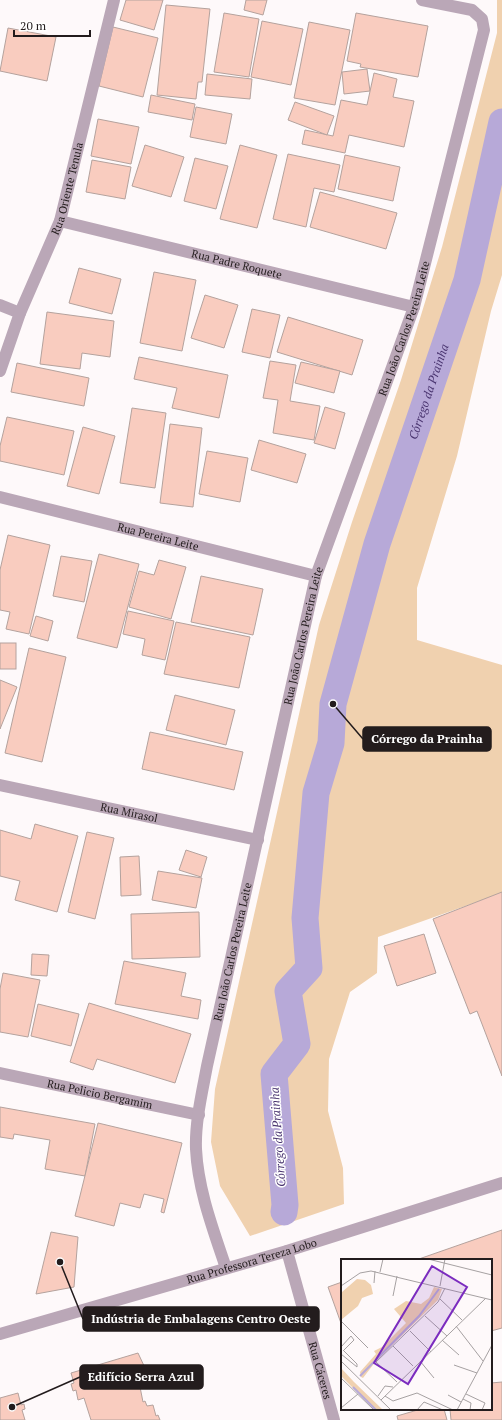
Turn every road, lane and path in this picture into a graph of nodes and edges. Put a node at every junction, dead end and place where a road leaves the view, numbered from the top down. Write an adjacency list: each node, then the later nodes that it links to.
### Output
1 (114, 0): 3 (street, Rua Oriente Tenula)
2 (422, 0): 5 (street, Rua João Carlos Pereira Leite)
3 (60, 221): 5 (street, Rua Padre Roquete); 6 (street, Rua Oriente Tenula)
4 (0, 305): 6 (street)
5 (414, 307): 9 (street, Rua João Carlos Pereira Leite)
6 (20, 313): 7 (street, Rua Oriente Tenula)
7 (0, 370)
8 (0, 497): 9 (street, Rua Pereira Leite)
9 (316, 576): 11 (street, Rua João Carlos Pereira Leite)
10 (0, 785): 11 (street, Rua Mirasol)
11 (258, 840): 13 (street, Rua João Carlos Pereira Leite)
12 (0, 1072): 13 (street, Rua Pelicio Bergamim)
13 (199, 1115): 16 (street, Rua João Carlos Pereira Leite)
14 (502, 1183): 15 (street, Rua Professora Tereza Lobo)
15 (287, 1251): 16 (street, Rua Professora Tereza Lobo); 18 (street, Rua Cáceres)
16 (226, 1268): 17 (street, Rua Professora Tereza Lobo)
17 (0, 1334)
18 (334, 1420)

